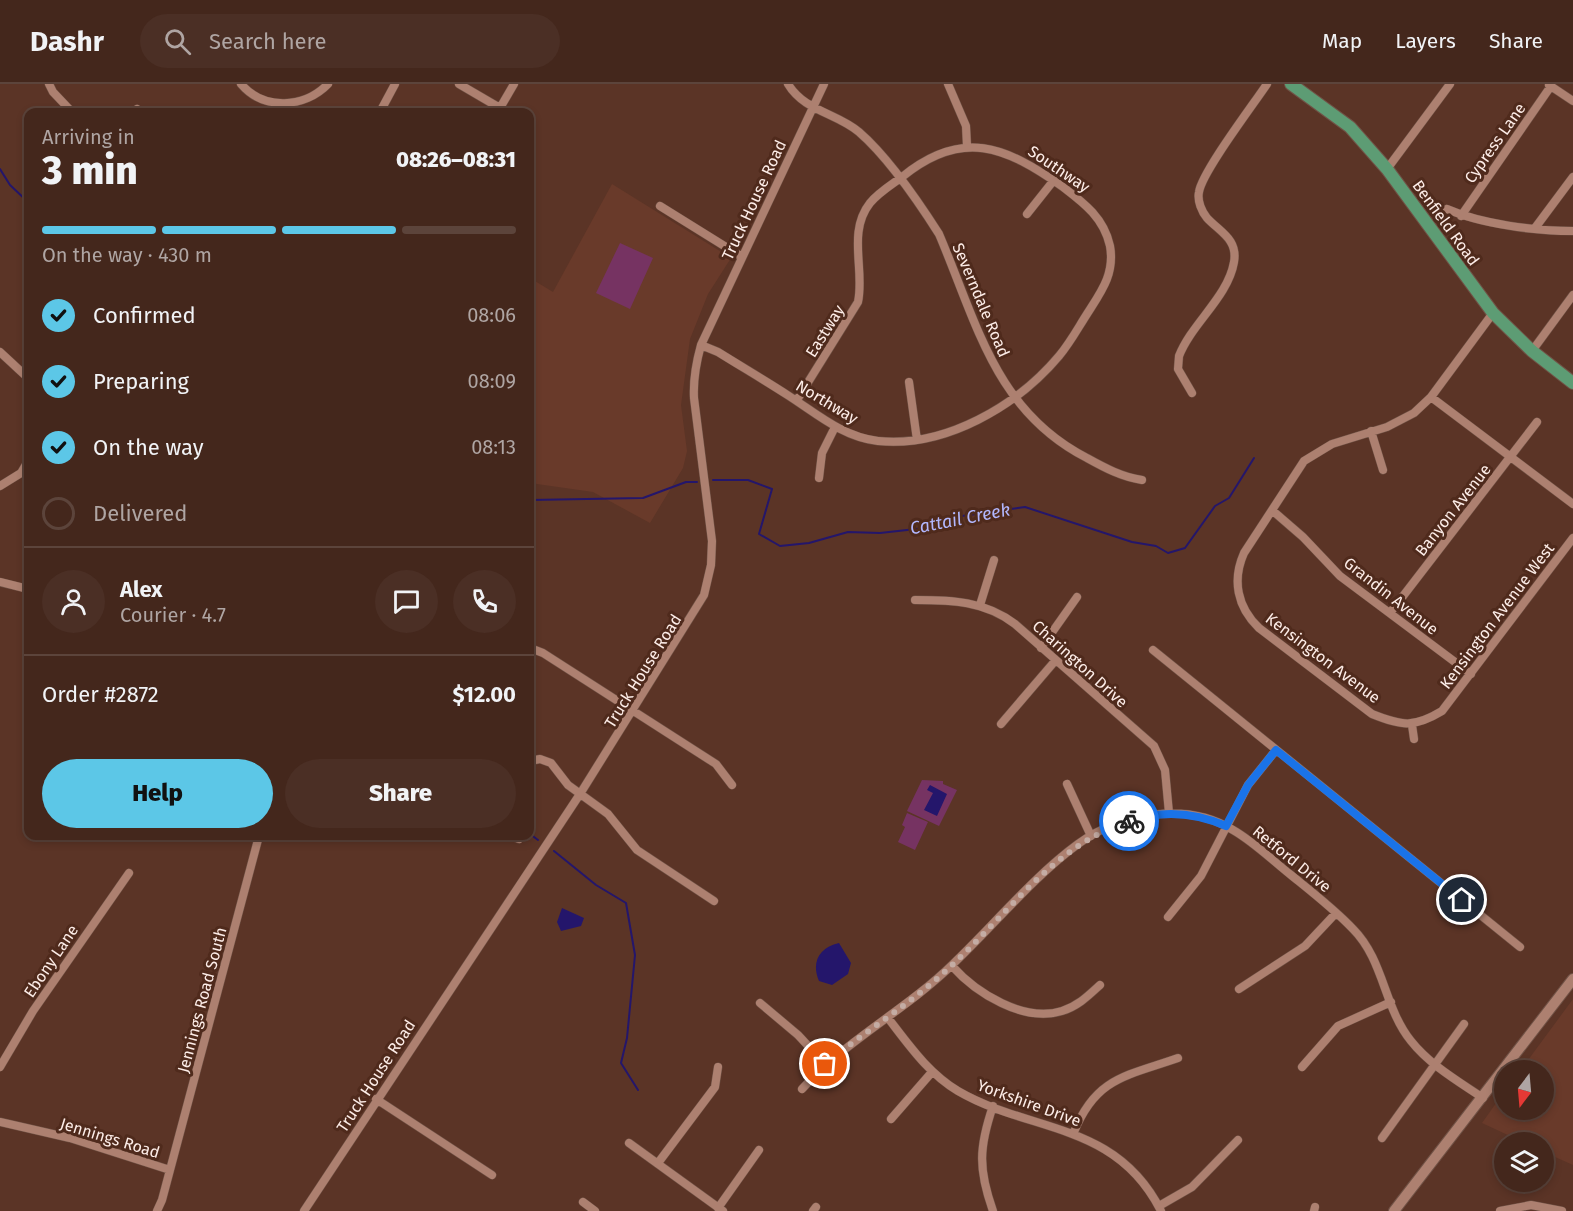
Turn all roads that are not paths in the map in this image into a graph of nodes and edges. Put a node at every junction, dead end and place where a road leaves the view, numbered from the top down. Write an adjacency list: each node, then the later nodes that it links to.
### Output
1 (49, 84): 16 (street)
2 (241, 84): 3 (street)
3 (328, 84)
4 (395, 84): 17 (street)
5 (459, 84): 6 (street)
6 (514, 84)
7 (788, 84): 15 (street, Severndale Road)
8 (824, 84): 15 (street, Truck House Road)
9 (948, 84): 18 (street)
10 (1267, 84): 38 (street)
11 (1291, 84): 19 (main road, Benfield Road)
12 (1450, 84): 19 (street)
13 (1549, 85): 14 (street); 26 (street, Cypress Lane)
14 (1573, 101)
15 (813, 107): 21 (street, Severndale Road); 29 (street, Truck House Road)
16 (68, 108)
17 (382, 108)
18 (966, 146): 21 (street, Southway); 22 (street, Southway)
19 (1387, 170): 31 (main road, Benfield Road)
20 (1573, 177): 27 (street)
21 (899, 179): 39 (street, Severndale Road); 41 (street, Eastway)
22 (1054, 180): 25 (street); 39 (street, Southway)
23 (660, 206): 29 (street)
24 (1447, 209): 26 (street)
25 (1027, 214)
26 (1461, 216): 27 (street)
27 (1534, 228): 28 (street)
28 (1573, 231)
29 (741, 257): 32 (street, Truck House Road)
30 (1573, 295): 33 (street)
31 (1493, 313): 33 (main road, Benfield Road); 40 (street)
32 (700, 345): 41 (street, Northway); 67 (street, Truck House Road)
33 (1532, 351): 37 (main road, Benfield Road)
34 (0, 352): 35 (street)
35 (24, 374)
36 (909, 382): 45 (street)
37 (1573, 383)
38 (1191, 393)
39 (1012, 397): 45 (street, Northway); 50 (street, Severndale Road)
40 (1431, 397): 44 (street); 46 (street)
41 (796, 400): 43 (street, Northway)
42 (1537, 422): 46 (street, Banyon Avenue)
43 (835, 427): 45 (street, Northway); 49 (street)
44 (1371, 431): 48 (street); 53 (street)
45 (917, 440)
46 (1511, 459): 52 (street); 61 (street, Banyon Avenue)
47 (24, 468): 51 (street)
48 (1383, 470)
49 (819, 478)
50 (1142, 480)
51 (0, 486)
52 (1573, 504)
53 (1273, 511): 61 (street, Grandin Avenue); 69 (street, Kensington Avenue)
54 (1573, 538): 66 (street, Kensington Avenue West)
55 (994, 560): 60 (street)
56 (0, 582): 57 (street)
57 (24, 588)
58 (1077, 597): 62 (street)
59 (915, 600): 60 (street, Charington Drive)
60 (980, 605): 62 (street, Charington Drive)
61 (1390, 613): 66 (street, Grandin Avenue)
62 (1041, 648): 65 (street, Charington Drive)
63 (534, 650): 67 (street)
64 (1153, 650): 71 (street)
65 (1055, 661): 68 (street); 76 (street, Charington Drive)
66 (1471, 674): 69 (street, Kensington Avenue West)
67 (633, 712): 74 (street); 75 (street, Truck House Road)
68 (1001, 724)
69 (1412, 725): 70 (street)
70 (1414, 739)
71 (1276, 750): 77 (street); 84 (street)
72 (534, 760): 75 (street)
73 (1066, 784): 78 (street)
74 (732, 785)
75 (580, 794): 81 (street); 102 (street, Truck House Road)
76 (1169, 813): 77 (street, Retford Drive); 78 (street, Retford Drive)
77 (1226, 826): 82 (street, Retford Drive); 83 (street)
78 (1091, 836): 85 (street, Retford Drive)
79 (258, 840): 112 (street, Jennings Road South)
80 (129, 873): 96 (street, Ebony Lane)
81 (714, 901)
82 (1336, 913): 88 (street); 89 (street, Retford Drive)
83 (1168, 917)
84 (1520, 947)
85 (952, 966): 87 (street); 91 (street, Retford Drive)
86 (1573, 979): 101 (main road)
87 (1100, 985)
88 (1239, 989)
89 (1391, 1002): 95 (street, Retford Drive); 98 (street)
90 (760, 1003): 94 (street)
91 (888, 1018): 94 (street, Retford Drive); 99 (street, Yorkshire Drive)
92 (1464, 1024): 95 (street)
93 (1178, 1058): 106 (street)
94 (825, 1064): 100 (street, Retford Drive)
95 (1436, 1065): 101 (street, Retford Drive); 107 (street)
96 (0, 1066)
97 (718, 1067): 111 (street)
98 (1302, 1067)
99 (932, 1072): 103 (street, Yorkshire Drive); 104 (street)
100 (802, 1089)
101 (1483, 1098): 121 (main road)
102 (376, 1099): 113 (street); 118 (street, Truck House Road)
103 (993, 1106): 106 (street, Yorkshire Drive); 120 (street)
104 (891, 1119)
105 (0, 1122): 112 (street, Jennings Road)
106 (1074, 1132): 116 (street, Yorkshire Drive)
107 (1382, 1138)
108 (1238, 1140): 116 (street)
109 (629, 1143): 111 (street)
110 (759, 1150): 115 (street)
111 (658, 1163): 115 (street)
112 (170, 1170): 117 (street, Jennings Road)
113 (492, 1175)
114 (583, 1202): 119 (street)
115 (721, 1209)
116 (1160, 1209)
117 (157, 1211)
118 (304, 1211)
119 (595, 1211)
120 (993, 1211)
121 (1394, 1211)
122 (1500, 1211): 123 (street)
123 (1562, 1211)

